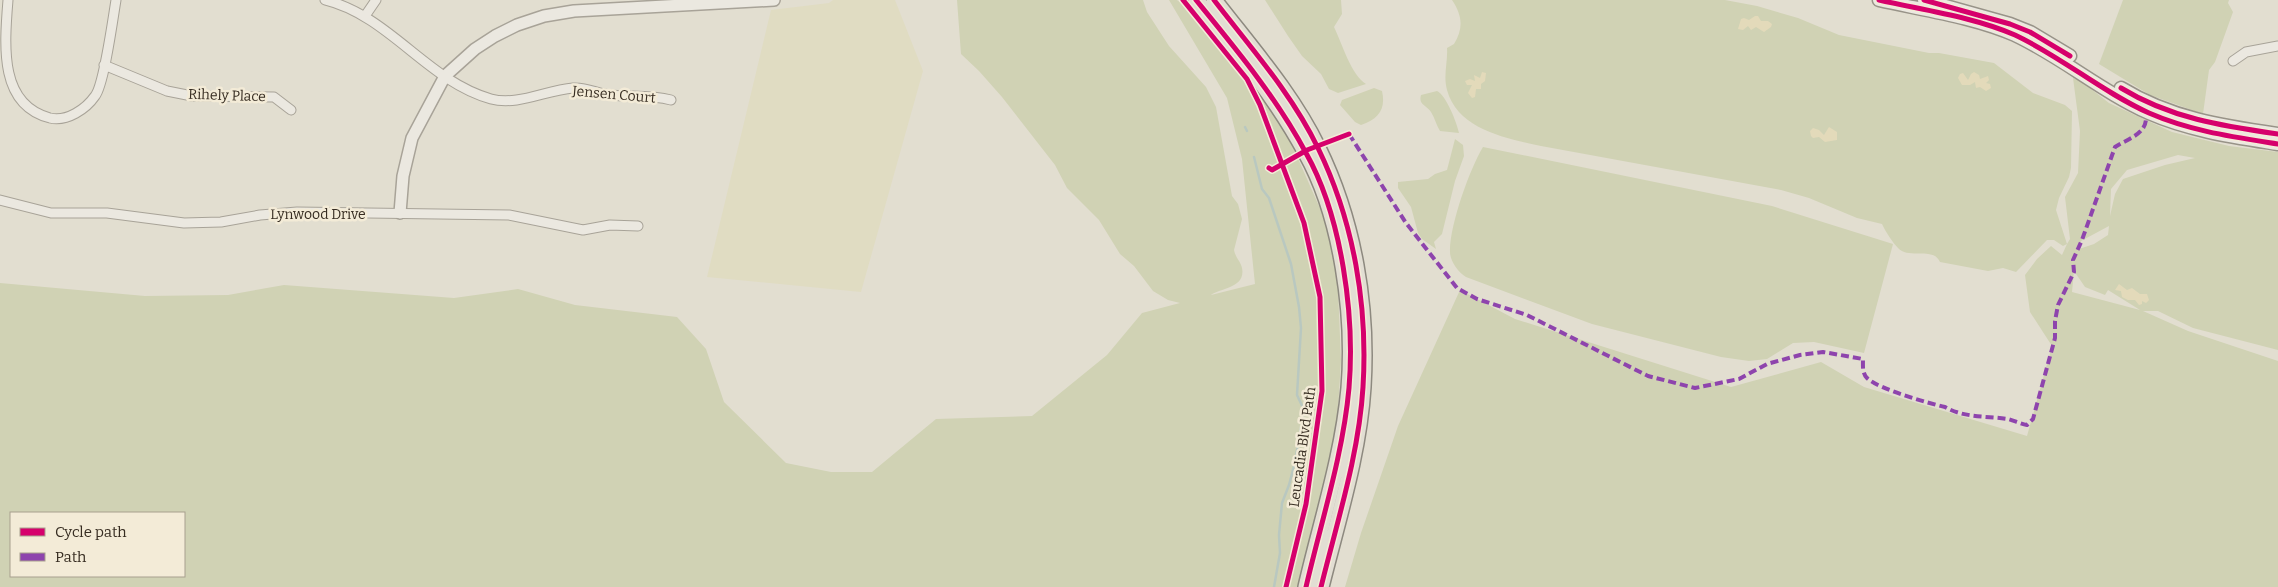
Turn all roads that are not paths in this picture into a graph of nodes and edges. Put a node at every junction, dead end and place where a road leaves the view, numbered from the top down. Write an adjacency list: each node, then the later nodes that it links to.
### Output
1 (8, 0): 15 (street)
2 (116, 0): 14 (street)
3 (325, 0): 11 (street, Jensen Court)
4 (376, 0): 11 (street)
5 (774, 0): 16 (street)
6 (1196, 0): 24 (main road)
7 (1214, 0): 25 (main road)
8 (1879, 0): 10 (main road)
9 (1924, 0): 19 (main road)
10 (1913, 4): 20 (main road)
11 (365, 16): 16 (street, Jensen Court)
12 (2278, 46): 13 (street)
13 (2232, 61)
14 (104, 65): 15 (street); 18 (street, Rihely Place)
15 (1, 70)
16 (445, 76): 17 (street, Jensen Court); 22 (street)
17 (671, 100)
18 (290, 110)
19 (2278, 134)
20 (2278, 144)
21 (0, 200): 22 (street, Lynwood Drive)
22 (400, 213): 23 (street, Lynwood Drive)
23 (638, 226)
24 (1306, 587)
25 (1321, 587)

